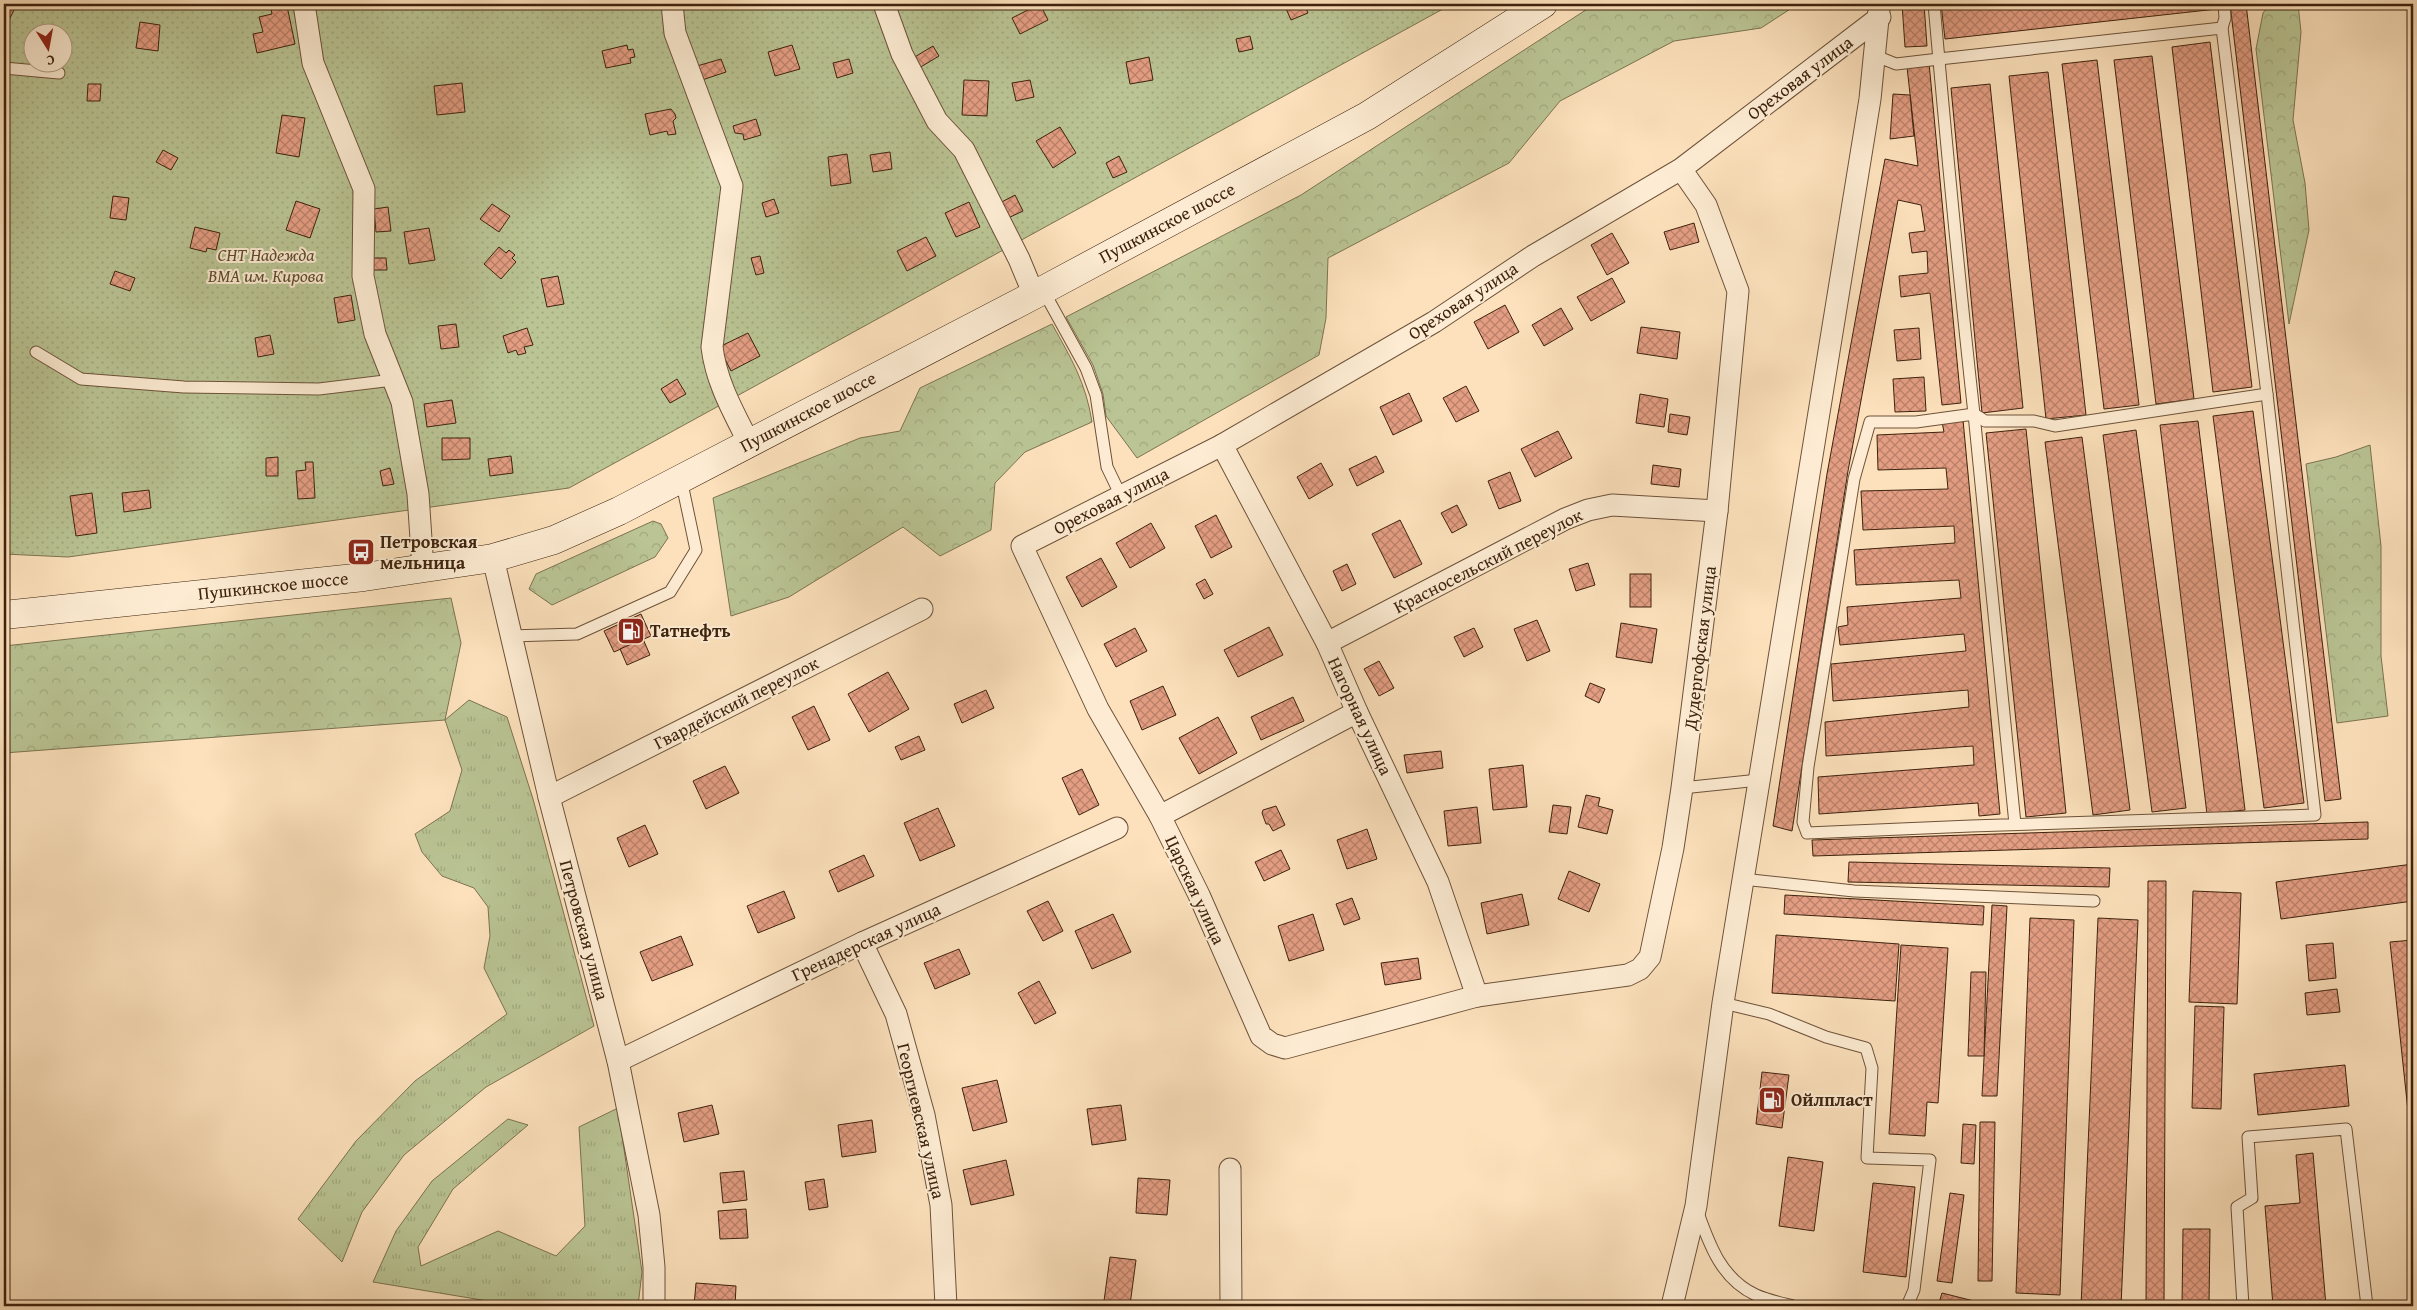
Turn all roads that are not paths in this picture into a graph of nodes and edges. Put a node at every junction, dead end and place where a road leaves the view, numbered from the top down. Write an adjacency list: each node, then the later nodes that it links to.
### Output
1 (304, 4): 16 (street)
2 (672, 4): 19 (street)
3 (884, 4): 14 (street)
4 (1543, 4): 14 (main road, Пушкинское шоссе)
5 (1934, 4): 10 (lane)
6 (2224, 4): 8 (lane)
7 (1879, 11): 9 (street); 13 (street, Ореховая улица)
8 (2222, 28): 10 (lane); 17 (lane)
9 (1876, 56): 10 (lane); 32 (street)
10 (1939, 59): 18 (lane)
11 (4, 68): 12 (lane)
12 (59, 73)
13 (1681, 169): 20 (street, Ореховая улица); 23 (street, Дудергофская улица)
14 (1038, 293): 19 (main road, Пушкинское шоссе); 22 (lane)
15 (36, 352): 16 (lane)
16 (393, 380): 26 (street)
17 (2267, 394): 18 (lane); 36 (lane)
18 (1974, 414): 36 (lane); 36 (lane)
19 (748, 444): 21 (main road, Пушкинское шоссе)
20 (1222, 445): 22 (street, Ореховая улица); 30 (street, Нагорная улица)
21 (681, 479): 25 (main road, Пушкинское шоссе); 29 (lane)
22 (1121, 496): 24 (street, Ореховая улица)
23 (1717, 511): 30 (street, Красносельский переулок); 33 (street, Дудергофская улица)
24 (1022, 546): 35 (street, Царская улица)
25 (493, 558): 26 (main road, Пушкинское шоссе); 29 (street, Петровская улица)
26 (423, 569): 28 (main road, Пушкинское шоссе)
27 (922, 609): 34 (street, Гвардейский переулок)
28 (4, 615)
29 (510, 636): 34 (street, Петровская улица)
30 (1327, 643): 31 (street, Нагорная улица)
31 (1357, 712): 35 (street); 41 (street, Нагорная улица)
32 (1759, 780): 33 (lane); 38 (street)
33 (1682, 788): 41 (street, Дудергофская улица)
34 (549, 796): 43 (street, Петровская улица)
35 (1160, 816): 41 (street, Царская улица)
36 (2016, 824)
37 (1117, 828): 40 (street, Гренадерская улица)
38 (1742, 879): 39 (lane); 42 (street)
39 (2094, 901)
40 (862, 943): 43 (street, Гренадерская улица); 47 (street, Георгиевская улица)
41 (1477, 996)
42 (1723, 1003): 45 (street); 51 (lane)
43 (618, 1061): 46 (street, Петровская улица)
44 (1230, 1169): 48 (street)
45 (1696, 1206): 49 (street); 50 (lane)
46 (654, 1306)
47 (946, 1306)
48 (1231, 1306)
49 (1672, 1306)
50 (1793, 1306)
51 (1907, 1306)
52 (2243, 1306): 53 (lane)
53 (2367, 1306)

